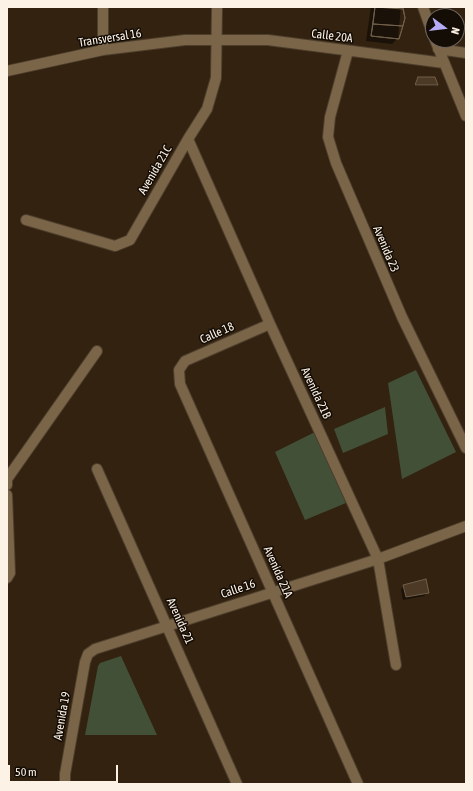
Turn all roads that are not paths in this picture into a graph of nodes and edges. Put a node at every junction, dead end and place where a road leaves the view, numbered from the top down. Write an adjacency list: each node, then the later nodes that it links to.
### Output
1 (103, 7): 6 (street)
2 (217, 7): 3 (street, Avenida 21C)
3 (218, 40): 6 (street, Transversal 16); 7 (street, Calle 20A); 12 (street, Avenida 21C)
4 (438, 48): 9 (street)
5 (448, 48): 8 (street)
6 (103, 50): 10 (street, Transversal 16)
7 (348, 51): 9 (street, Calle 20A); 17 (street, Avenida 23)
8 (466, 54)
9 (444, 63): 11 (street)
10 (7, 71)
11 (466, 116)
12 (188, 139): 13 (street, Avenida 21C); 14 (street, Avenida 21B)
13 (26, 220)
14 (270, 324): 16 (street, Calle 18); 22 (street, Avenida 21B)
15 (97, 351): 19 (street)
16 (179, 370): 24 (street, Avenida 21A)
17 (466, 448)
18 (97, 469): 25 (street, Avenida 21)
19 (7, 485)
20 (7, 495): 23 (street)
21 (466, 526): 22 (street, Calle 16)
22 (378, 558): 24 (street, Calle 16); 27 (street, Avenida 21B)
23 (7, 578)
24 (272, 591): 25 (street, Calle 16); 30 (street, Avenida 21A)
25 (168, 626): 26 (street, Calle 16); 29 (street, Avenida 21)
26 (88, 654): 28 (street, Avenida 19)
27 (396, 664)
28 (65, 784)
29 (237, 784)
30 (358, 784)

